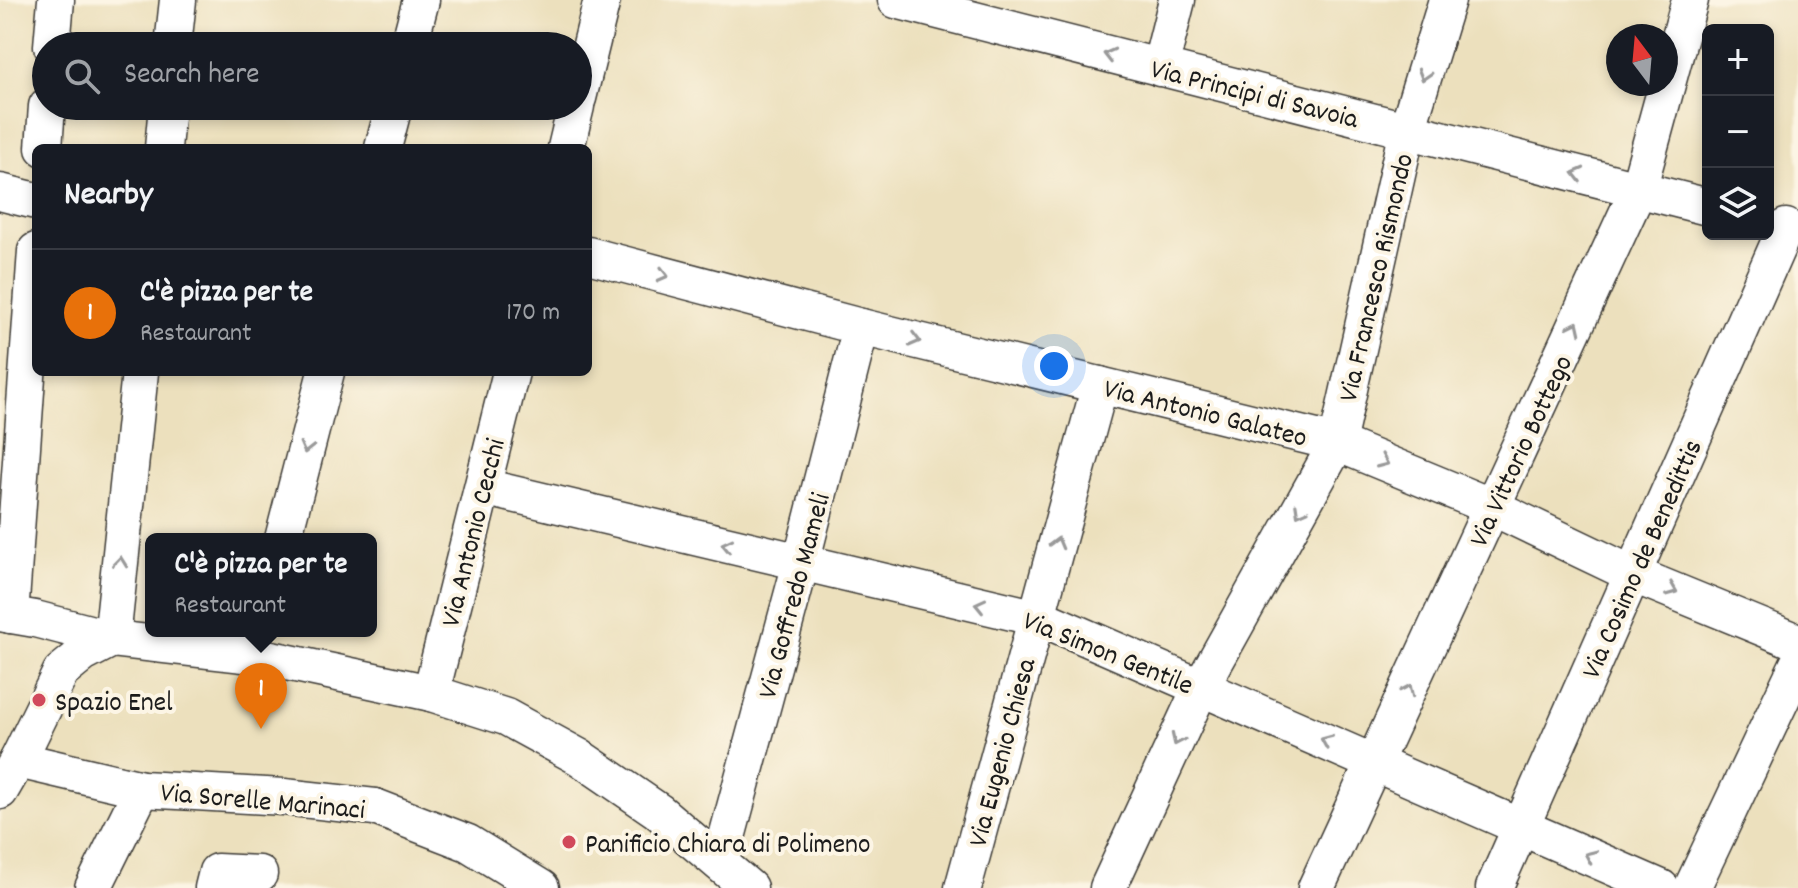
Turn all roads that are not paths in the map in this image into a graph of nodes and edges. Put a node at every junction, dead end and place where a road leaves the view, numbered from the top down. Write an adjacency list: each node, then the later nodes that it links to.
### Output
1 (56, 0): 9 (street)
2 (178, 0): 10 (street)
3 (421, 0): 11 (street)
4 (602, 0): 12 (street)
5 (1177, 0): 13 (street)
6 (1447, 0): 18 (street, Via Francesco Rismondo, one-way to 18)
7 (1690, 0): 23 (street, Via Vittorio Bottego)
8 (900, 1): 13 (street, Via Principi di Savoia, one-way to 8)
9 (53, 32)
10 (175, 32)
11 (413, 32)
12 (592, 41)
13 (1160, 68): 18 (street, Via Principi di Savoia)
14 (46, 120): 19 (street)
15 (166, 120): 20 (street)
16 (390, 120): 21 (street)
17 (573, 120): 22 (street)
18 (1407, 130): 23 (street, Via Principi di Savoia, one-way to 18); 36 (street, Via Francesco Rismondo)
19 (44, 144)
20 (163, 144)
21 (384, 144)
22 (567, 144)
23 (1638, 190): 26 (street, Via Principi di Savoia); 38 (street, Via Vittorio Bottego, one-way to 23)
24 (0, 192): 25 (street)
25 (32, 200)
26 (1702, 206)
27 (1784, 227): 41 (street, Via Cosimo de Benedittis)
28 (592, 256): 30 (street, Via Antonio Galateo, one-way to 30)
29 (32, 274): 34 (street)
30 (861, 327): 35 (street, Via Antonio Galateo, one-way to 35); 40 (street, Via Goffredo Mameli)
31 (140, 376): 44 (street, one-way to 31)
32 (325, 376): 39 (street, one-way to 39)
33 (510, 376): 37 (street, Via Antonio Cecchi)
34 (14, 379): 42 (street)
35 (1100, 385): 36 (street, Via Antonio Galateo); 43 (street, Via Eugenio Chiesa, one-way to 35)
36 (1337, 443): 38 (street, Via Antonio Galateo, one-way to 38); 48 (street, Via Francesco Rismondo, one-way to 48)
37 (483, 487): 40 (street, Via Simon Gentile, one-way to 37); 49 (street, Via Antonio Cecchi)
38 (1492, 507): 41 (street, Via Antonio Galateo); 51 (street, Via Vittorio Bottego, one-way to 38)
39 (285, 533)
40 (801, 563): 43 (street, Via Simon Gentile, one-way to 40); 55 (street, Via Goffredo Mameli)
41 (1632, 574): 45 (street, Via Antonio Galateo, one-way to 45); 54 (street, Via Cosimo de Benedittis)
42 (5, 614): 44 (street)
43 (1037, 618): 48 (street, Via Simon Gentile); 61 (street, Via Eugenio Chiesa)
44 (112, 639): 46 (street); 50 (street)
45 (1798, 642)
46 (256, 643): 49 (street)
47 (1798, 664): 66 (street)
48 (1201, 687): 51 (street, Via Simon Gentile, one-way to 48); 62 (street, Via Francesco Rismondo, one-way to 62)
49 (431, 693): 55 (street)
50 (18, 760): 52 (street, Via Sorelle Marinaci); 53 (street)
51 (1375, 762): 54 (street, Via Simon Gentile); 63 (street, Via Vittorio Bottego)
52 (142, 789): 57 (street); 59 (street, Via Sorelle Marinaci)
53 (0, 791)
54 (1522, 827): 64 (street, Via Cosimo de Benedittis); 65 (street, Via Simon Gentile, one-way to 54)
55 (720, 863): 60 (street)
56 (259, 874): 58 (street)
57 (93, 888)
58 (213, 888)
59 (541, 888)
60 (749, 888)
61 (963, 888)
62 (1108, 888)
63 (1316, 888)
64 (1494, 888)
65 (1661, 888)
66 (1692, 888)

